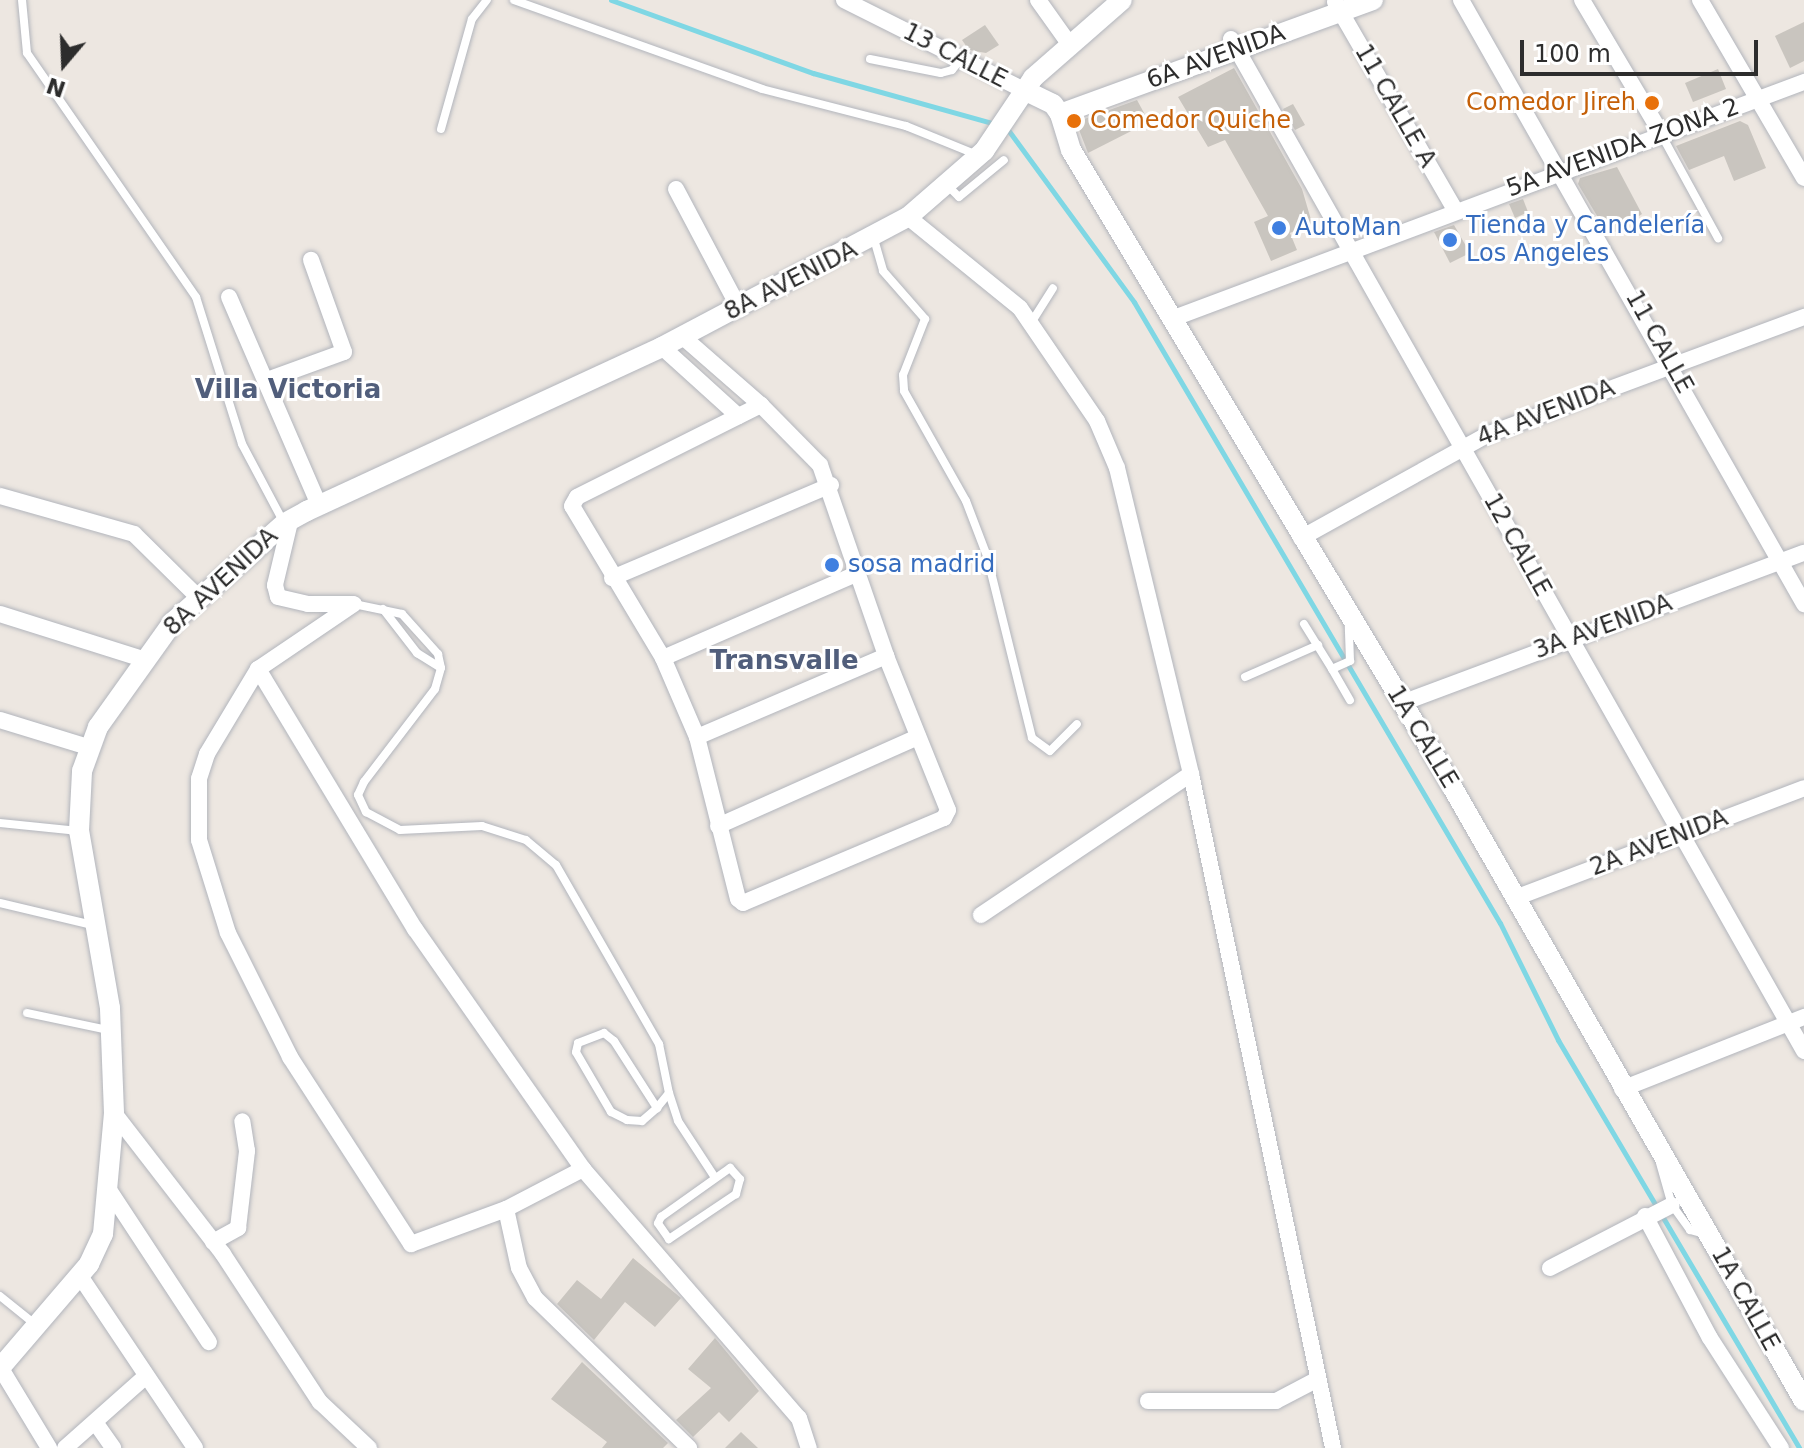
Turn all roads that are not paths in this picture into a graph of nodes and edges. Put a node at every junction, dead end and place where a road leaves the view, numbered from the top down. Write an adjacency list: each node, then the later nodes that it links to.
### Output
1 (22, 0): 50 (lane)
2 (487, 0): 20 (lane)
3 (514, 0): 22 (lane)
4 (844, 0): 15 (street, 13 CALLE)
5 (1038, 0): 12 (street)
6 (1122, 0): 12 (street, 8A AVENIDA)
7 (1373, 0): 11 (street, 6A AVENIDA)
8 (1461, 0): 24 (street, 11 CALLE)
9 (1582, 0): 21 (street)
10 (1700, 0): 18 (street)
11 (1338, 4): 13 (street, 6A AVENIDA); 28 (street, 11 CALLE A)
12 (1068, 42): 17 (street, 8A AVENIDA)
13 (1233, 44): 19 (street, 6A AVENIDA); 32 (street, 12 CALLE)
14 (870, 59): 15 (lane)
15 (961, 59): 17 (street, 13 CALLE)
16 (1804, 82): 18 (street, 5A AVENIDA ZONA 2)
17 (1024, 90): 19 (street); 22 (street, 8A AVENIDA)
18 (1756, 99): 21 (street, 5A AVENIDA ZONA 2); 25 (street)
19 (1056, 109): 38 (street, 1A CALLE)
20 (441, 129)
21 (1661, 133): 24 (street, 5A AVENIDA ZONA 2); 30 (lane)
22 (981, 149): 26 (street, 8A AVENIDA)
23 (1004, 160): 26 (lane)
24 (1560, 172): 28 (street, 5A AVENIDA ZONA 2); 42 (street, 11 CALLE)
25 (1804, 178)
26 (947, 185): 29 (street, 8A AVENIDA)
27 (676, 189): 36 (street)
28 (1455, 210): 32 (street, 5A AVENIDA ZONA 2)
29 (908, 217): 31 (street, 8A AVENIDA); 39 (street)
30 (1718, 238)
31 (874, 239): 36 (street, 8A AVENIDA); 75 (lane)
32 (1352, 249): 38 (street, 5A AVENIDA ZONA 2); 46 (street, 12 CALLE)
33 (311, 260): 43 (street)
34 (1053, 288): 39 (lane)
35 (229, 297): 43 (street)
36 (739, 308): 40 (street, 8A AVENIDA)
37 (1804, 317): 42 (street, 4A AVENIDA)
38 (1174, 318): 51 (street, 1A CALLE)
39 (1031, 323): 79 (street)
40 (683, 337): 41 (street, 8A AVENIDA); 44 (street)
41 (662, 347): 45 (street); 49 (street, 8A AVENIDA)
42 (1671, 365): 46 (street, 4A AVENIDA); 53 (street, 11 CALLE)
43 (267, 380): 49 (street)
44 (761, 405): 45 (street); 47 (street)
45 (738, 416): 55 (street)
46 (1462, 446): 51 (street, 4A AVENIDA); 63 (street, 12 CALLE)
47 (831, 485): 54 (street); 55 (street)
48 (0, 496): 56 (street)
49 (319, 505): 50 (street, 8A AVENIDA)
50 (287, 523): 56 (street, 8A AVENIDA); 57 (street)
51 (1301, 538): 61 (street, 1A CALLE)
52 (1804, 553): 53 (street, 3A AVENIDA)
53 (1780, 561): 58 (street, 11 CALLE); 63 (street, 3A AVENIDA)
54 (856, 574): 65 (street); 66 (street)
55 (612, 578): 66 (street)
56 (199, 598): 67 (street, 8A AVENIDA)
57 (354, 604): 59 (lane); 70 (street)
58 (1804, 604)
59 (383, 609): 68 (lane); 68 (lane)
60 (0, 614): 67 (street)
61 (1348, 615): 69 (lane); 73 (street, 1A CALLE)
62 (1304, 624): 64 (lane)
63 (1569, 638): 73 (street, 3A AVENIDA); 84 (street, 12 CALLE)
64 (1318, 645): 69 (lane); 71 (lane)
65 (886, 656): 76 (street); 77 (street)
66 (663, 658): 76 (street)
67 (143, 659): 78 (street, 8A AVENIDA)
68 (441, 668): 95 (lane)
69 (1335, 668): 72 (lane)
70 (258, 669): 100 (street); 104 (street)
71 (1245, 677)
72 (1350, 700)
73 (1402, 703): 85 (street, 1A CALLE)
74 (0, 720): 78 (street)
75 (1077, 724)
76 (697, 737): 82 (street)
77 (918, 737): 82 (street); 82 (street)
78 (91, 748): 83 (street, 8A AVENIDA)
79 (1191, 774): 87 (street); 115 (street)
80 (1804, 788): 84 (street, 2A AVENIDA)
81 (0, 823): 83 (lane)
82 (718, 826)
83 (79, 831): 88 (street, 8A AVENIDA)
84 (1678, 834): 85 (street, 2A AVENIDA); 91 (street, 12 CALLE)
85 (1515, 898): 94 (street, 1A CALLE)
86 (0, 903): 88 (lane)
87 (981, 915)
88 (97, 926): 92 (street, 8A AVENIDA)
89 (27, 1013): 92 (lane)
90 (1804, 1017): 91 (street)
91 (1787, 1024): 93 (street, 12 CALLE); 94 (street)
92 (108, 1030): 97 (street, 8A AVENIDA)
93 (1804, 1051)
94 (1622, 1089): 99 (street, 1A CALLE)
95 (669, 1093): 96 (lane); 101 (lane)
96 (657, 1108): 96 (lane)
97 (114, 1113): 102 (street, 8A AVENIDA); 107 (street)
98 (242, 1121): 107 (street)
99 (1656, 1146): 103 (lane); 106 (street, 1A CALLE)
100 (583, 1169): 104 (street); 125 (street)
101 (714, 1176): 101 (lane)
102 (109, 1190): 109 (street, 8A AVENIDA); 112 (street)
103 (1672, 1205): 105 (street); 106 (lane)
104 (506, 1209): 124 (street)
105 (1649, 1215): 108 (street); 127 (street)
106 (1710, 1235): 117 (street, 1A CALLE)
107 (213, 1242): 123 (street)
108 (1550, 1268)
109 (80, 1276): 111 (street, 8A AVENIDA); 114 (street)
110 (0, 1296): 111 (lane)
111 (37, 1325): 113 (street, 8A AVENIDA)
112 (209, 1342)
113 (0, 1368): 119 (street)
114 (146, 1376): 118 (street); 122 (street)
115 (1316, 1380): 116 (street); 126 (street)
116 (1148, 1401)
117 (1804, 1401)
118 (95, 1422): 120 (street); 121 (street)
119 (49, 1448)
120 (65, 1448)
121 (113, 1448)
122 (195, 1448)
123 (369, 1448)
124 (689, 1448)
125 (809, 1448)
126 (1333, 1448)
127 (1781, 1448)

